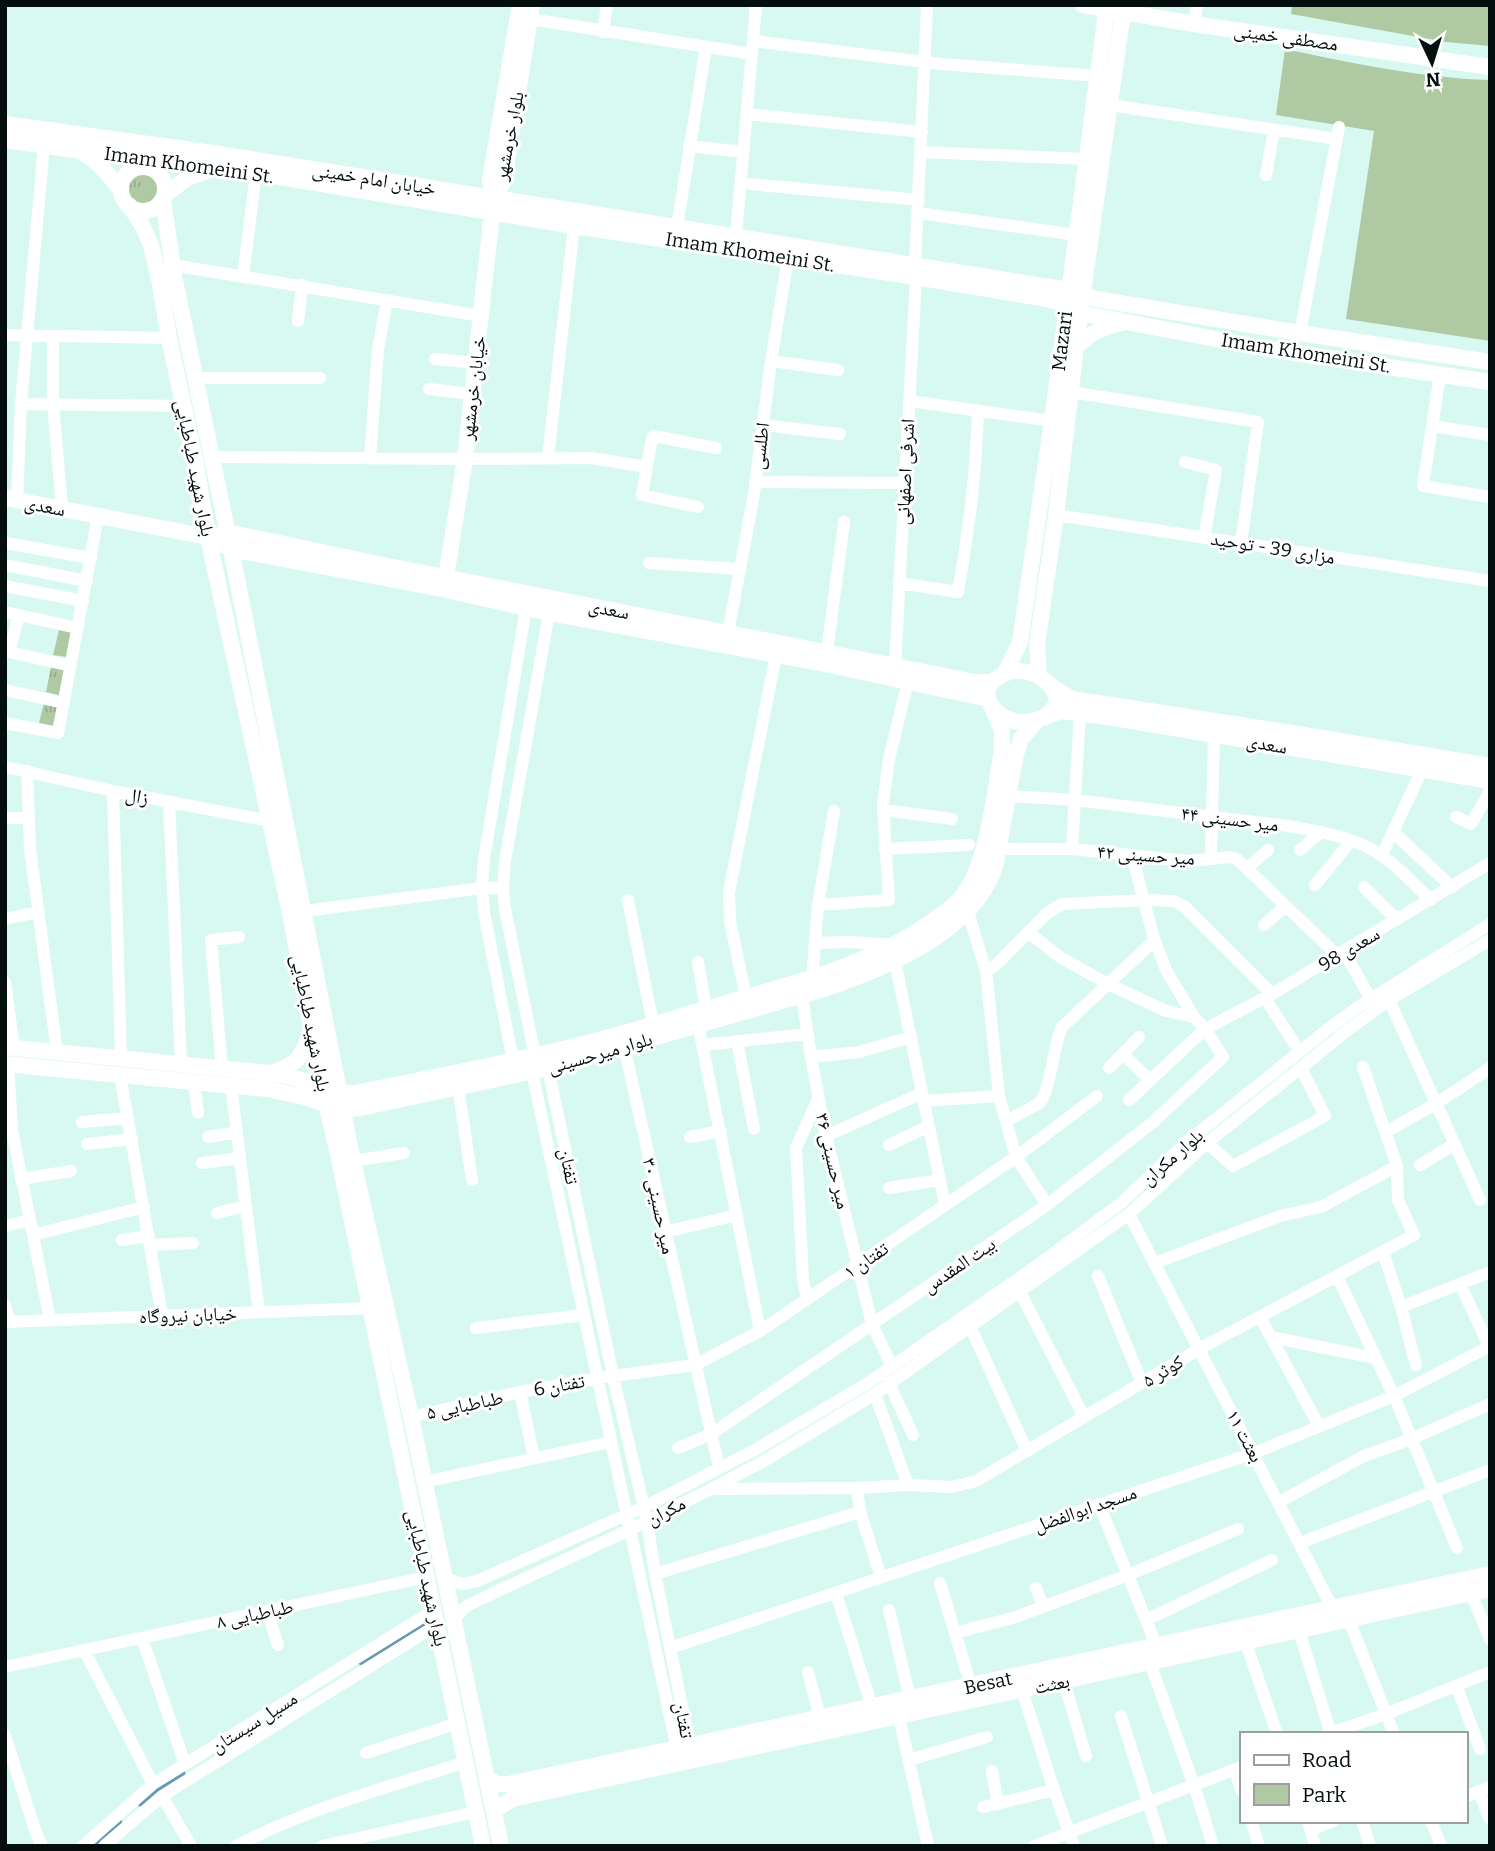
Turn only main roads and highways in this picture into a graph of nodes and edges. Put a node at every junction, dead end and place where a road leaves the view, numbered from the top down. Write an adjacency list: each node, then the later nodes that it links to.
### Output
1 (520, 5): 15 (main road, بلوار خرمشهر)
2 (1083, 5): 3 (main road, مصطفی خمینی)
3 (1115, 8): 5 (main road, مصطفی خمینی); 18 (main road, Mazari); 18 (main road, Mazari)
4 (531, 12): 15 (main road, بلوار خرمشهر)
5 (1490, 67)
6 (5, 124): 7 (main road, خیابان امام خمینی)
7 (86, 136): 9 (main road, خیابان امام خمینی); 11 (main road)
8 (5, 139): 10 (main road, Imam Khomeini St.)
9 (174, 148): 11 (main road); 15 (main road, خیابان امام خمینی)
10 (76, 150): 11 (main road, Imam Khomeini St.); 13 (main road, بلوار شهید طباطبایی)
11 (144, 164): 12 (main road, Imam Khomeini St.); 13 (main road); 14 (main road)
12 (215, 169): 14 (main road); 15 (main road, Imam Khomeini St.)
13 (125, 198): 14 (main road); 25 (main road, بلوار شهید طباطبایی)
14 (164, 198): 24 (main road, بلوار شهید طباطبایی)
15 (493, 205): 16 (main road, خیابان امام خمینی); 17 (main road, Imam Khomeini St.); 27 (main road, خیابان خرمشهر)
16 (677, 227): 17 (main road, Imam Khomeini St.)
17 (915, 271): 18 (main road, Imam Khomeini St.)
18 (1075, 301): 19 (main road, Imam Khomeini St.); 20 (main road, Mazari); 21 (main road, Imam Khomeini St.); 28 (main road, Mazari)
19 (1131, 322): 20 (main road); 22 (main road, Imam Khomeini St.)
20 (1076, 347): 29 (main road, Mazari)
21 (1490, 362)
22 (1490, 382)
23 (11, 499): 25 (main road, سعدی)
24 (227, 533): 25 (main road); 26 (main road, بلوار شهید طباطبایی); 27 (main road, سعدی)
25 (208, 537): 26 (main road, سعدی); 35 (main road, بلوار شهید طباطبایی)
26 (231, 549): 31 (main road, سعدی); 35 (main road, بلوار شهید طباطبایی)
27 (446, 577): 30 (main road, سعدی)
28 (1005, 673): 29 (main road); 30 (main road)
29 (1045, 681): 32 (main road); 33 (main road, سعدی)
30 (991, 682): 31 (main road)
31 (990, 703): 32 (main road); 36 (main road, بلوار میرحسینی)
32 (1041, 718): 34 (main road, سعدی); 36 (main road, بلوار میرحسینی)
33 (1490, 766)
34 (1490, 781)
35 (296, 913): 37 (main road, بلوار شهید طباطبایی); 46 (main road, بلوار شهید طباطبایی)
36 (894, 953): 40 (main road, بلوار میرحسینی); 40 (main road, بلوار میرحسینی)
37 (312, 1029): 42 (main road); 45 (main road, بلوار شهید طباطبایی)
38 (9, 1047): 41 (main road, بلوار میرحسینی)
39 (7, 1064): 41 (main road, بلوار میرحسینی)
40 (538, 1065): 44 (main road, بلوار میرحسینی); 44 (main road, بلوار میرحسینی)
41 (120, 1067): 42 (main road, بلوار میرحسینی); 47 (main road, بلوار میرحسینی)
42 (269, 1073): 43 (main road, بلوار میرحسینی)
43 (292, 1077): 45 (main road, بلوار میرحسینی); 47 (main road)
44 (433, 1085): 46 (main road, بلوار میرحسینی); 49 (main road, بلوار میرحسینی)
45 (323, 1087): 46 (main road, بلوار میرحسینی); 48 (main road, بلوار شهید طباطبایی)
46 (341, 1093): 49 (main road, بلوار شهید طباطبایی)
47 (292, 1094): 48 (main road, بلوار میرحسینی)
48 (327, 1105): 49 (main road, بلوار میرحسینی); 54 (main road, بلوار شهید طباطبایی)
49 (343, 1110): 53 (main road, بلوار شهید طباطبایی)
50 (1490, 1574): 52 (main road, Besat)
51 (1490, 1589): 52 (main road, بعثت)
52 (1040, 1679): 55 (main road, Besat); 55 (main road, بعثت)
53 (475, 1718): 54 (main road); 56 (main road, بلوار شهید طباطبایی)
54 (458, 1723): 59 (main road, بلوار شهید طباطبایی)
55 (684, 1752): 57 (main road, بعثت)
56 (487, 1778): 57 (main road); 58 (main road, بلوار شهید طباطبایی)
57 (511, 1791): 58 (main road, بعثت)
58 (494, 1811): 60 (main road, بلوار شهید طباطبایی)
59 (483, 1846)
60 (501, 1846)

